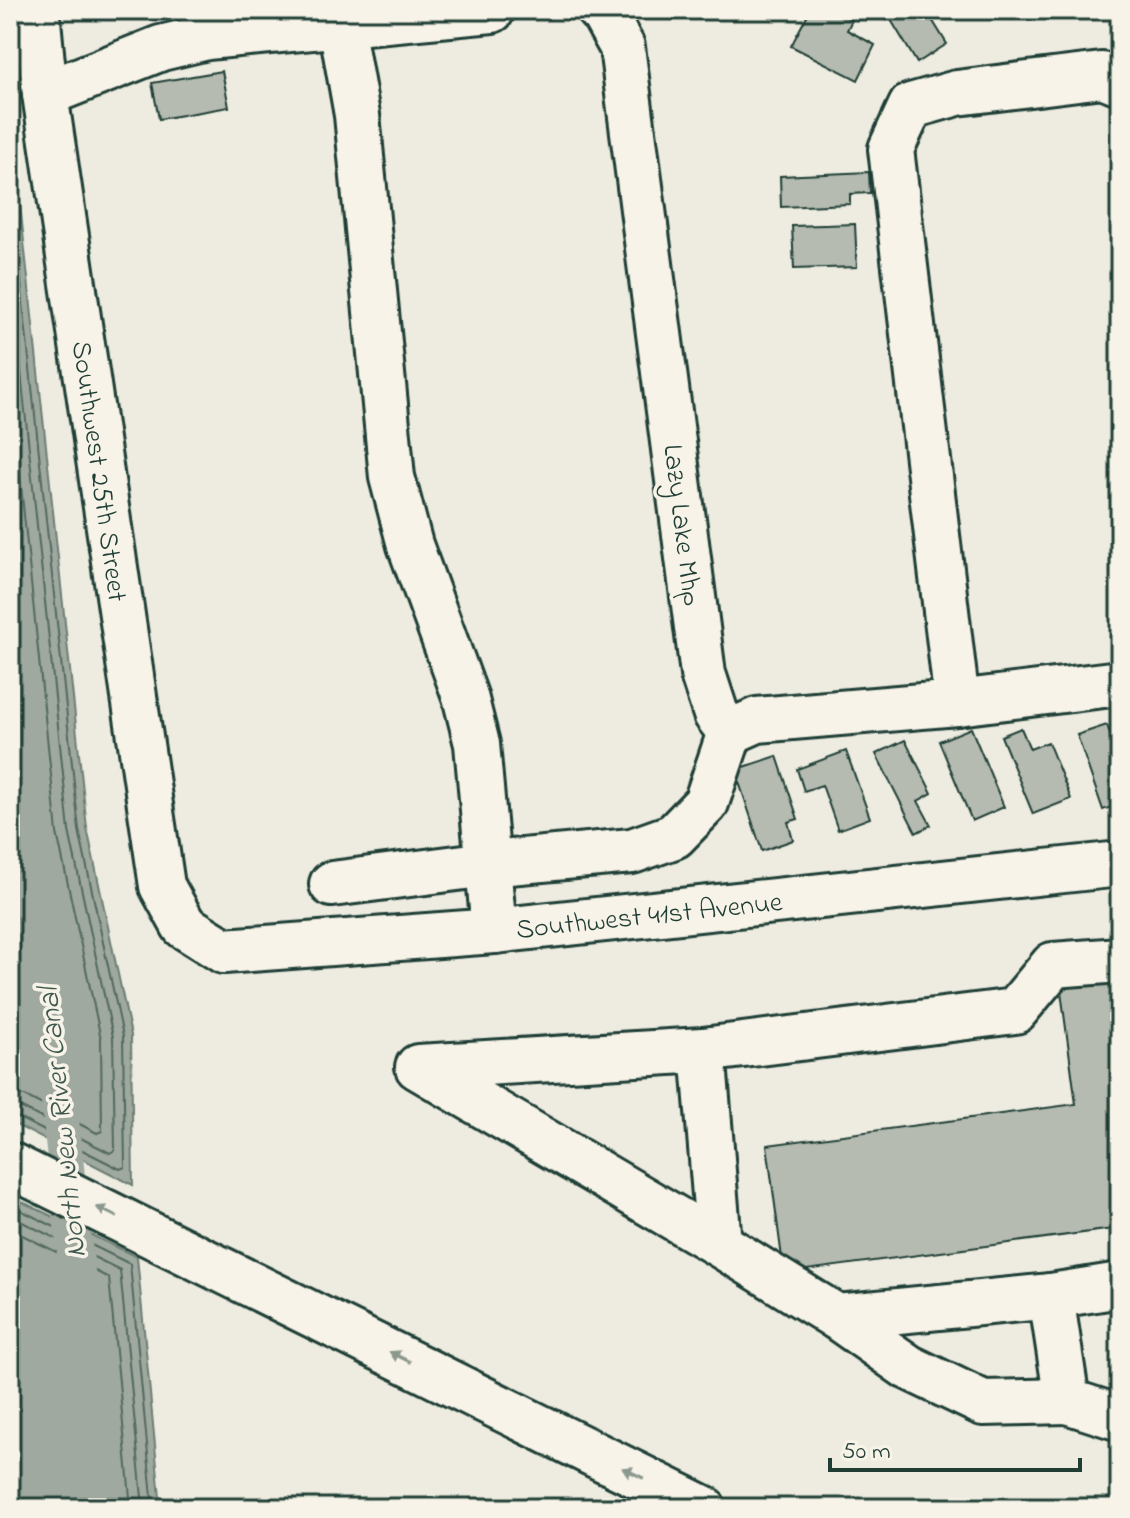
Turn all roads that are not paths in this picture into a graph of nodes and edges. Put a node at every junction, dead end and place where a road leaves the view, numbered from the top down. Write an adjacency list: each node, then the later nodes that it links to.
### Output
1 (37, 10): 6 (street, Southwest 25th Street)
2 (492, 10): 4 (street)
3 (599, 10): 9 (street, Lazy Lake Mhp)
4 (341, 25): 6 (street); 10 (street)
5 (1120, 82): 8 (street)
6 (45, 94): 13 (street, Southwest 25th Street)
7 (1120, 683): 8 (street)
8 (957, 703): 9 (street)
9 (730, 732): 10 (street)
10 (488, 864): 12 (street); 14 (street)
11 (1120, 864): 14 (street, Southwest 41st Avenue)
12 (332, 884)
13 (184, 926): 14 (street, Southwest 41st Avenue)
14 (494, 931)
15 (1120, 960): 16 (street)
16 (703, 1050): 18 (street); 18 (street)
17 (10, 1165): 24 (street, one-way to 17)
18 (719, 1244): 21 (street)
19 (1120, 1285): 20 (street)
20 (1051, 1296): 21 (street); 22 (street)
21 (837, 1317): 22 (street)
22 (1067, 1401): 23 (street)
23 (1120, 1418)
24 (703, 1508)

